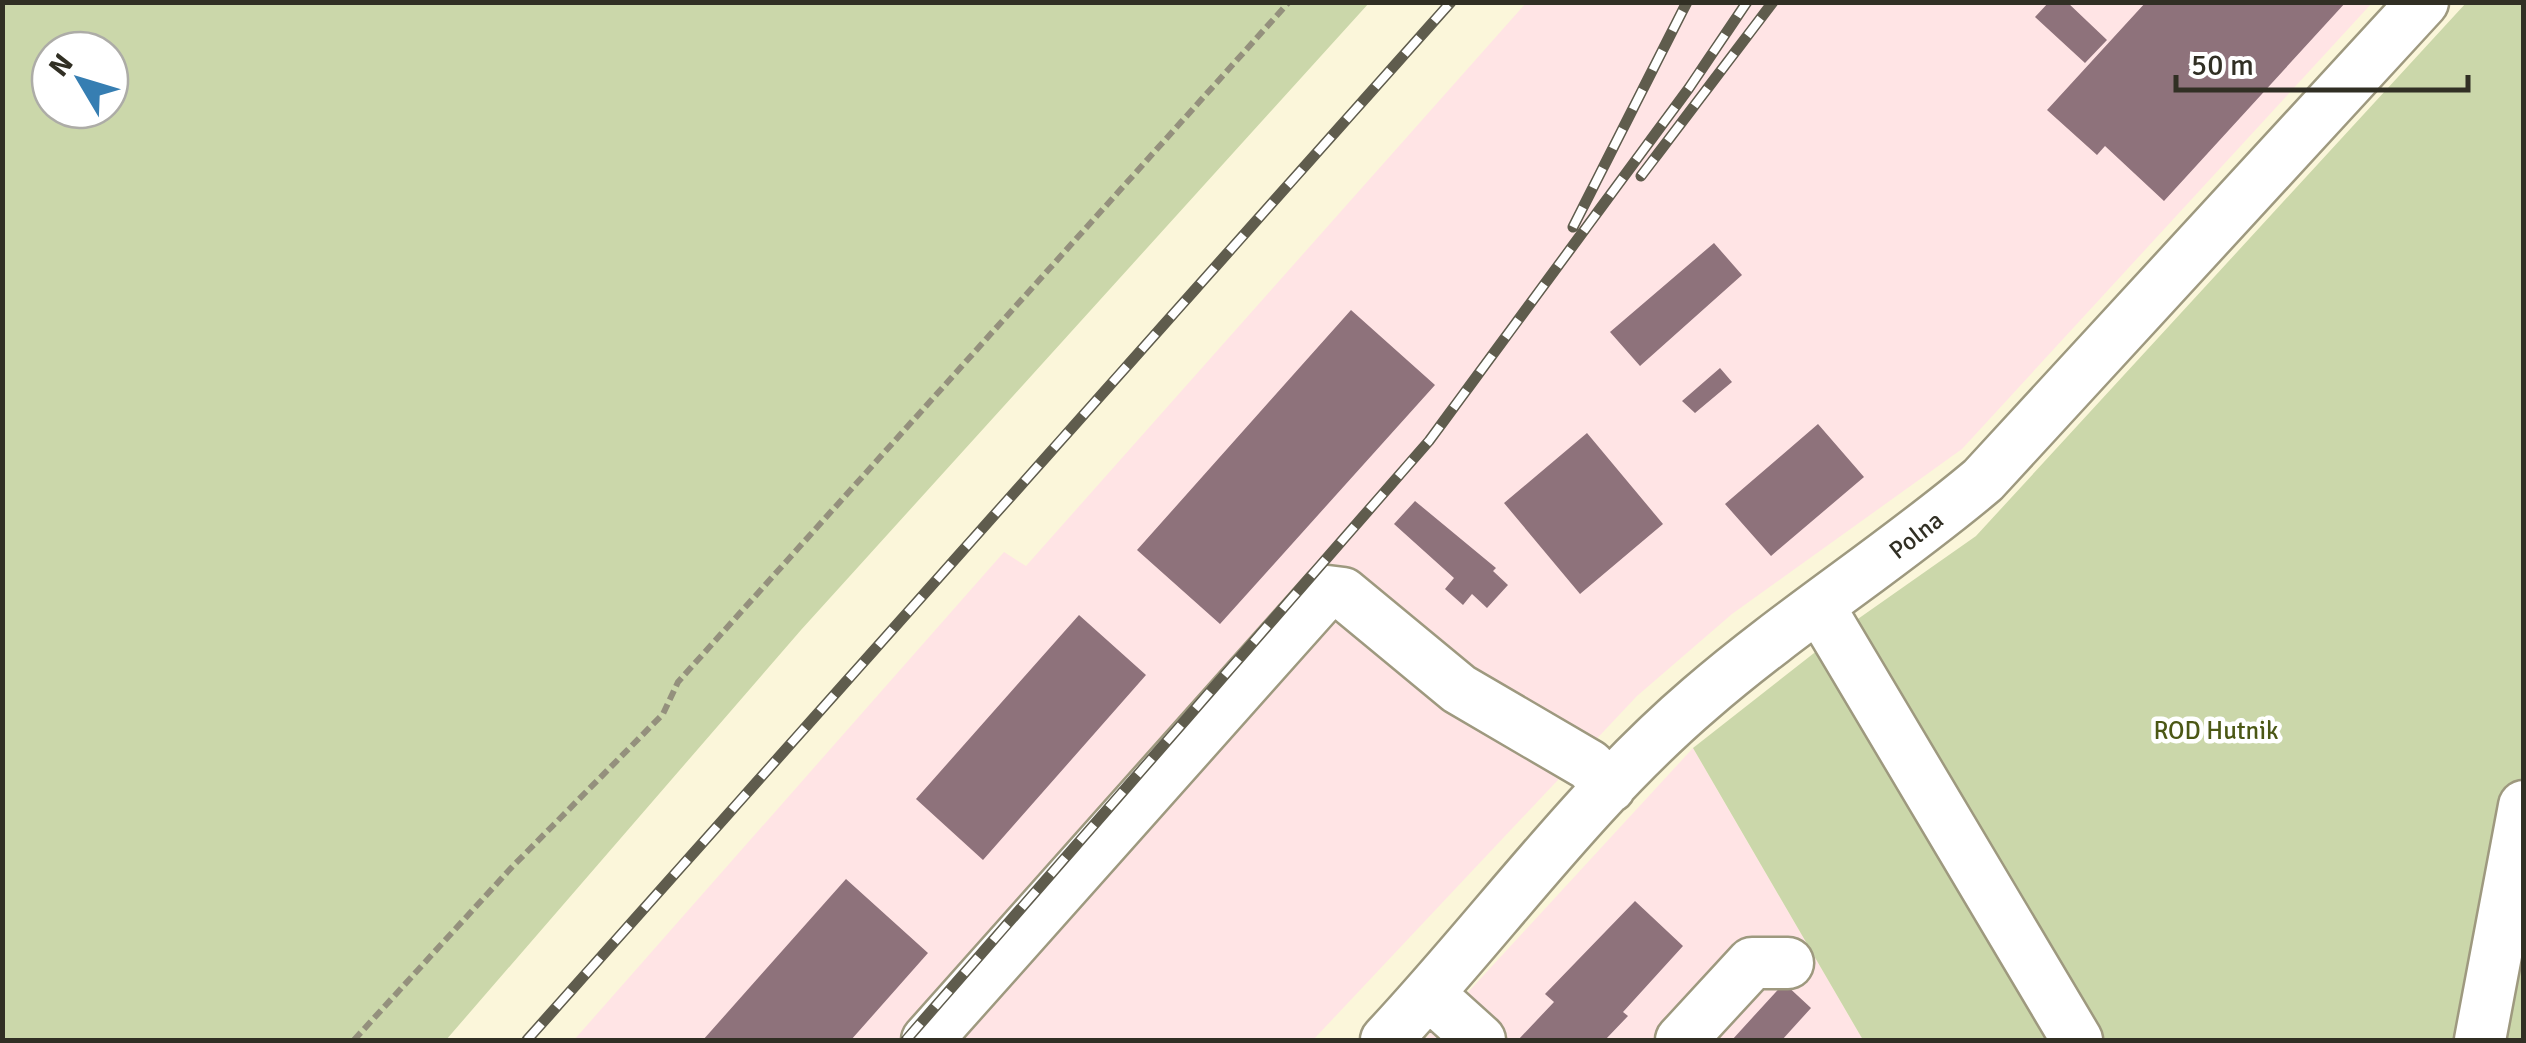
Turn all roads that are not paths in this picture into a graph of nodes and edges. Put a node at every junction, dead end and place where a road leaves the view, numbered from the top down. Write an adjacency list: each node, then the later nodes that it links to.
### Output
1 (2423, 2): 2 (street, Polna)
2 (1820, 608): 3 (street, Polna); 11 (street)
3 (1610, 787): 6 (street, Polna); 7 (street)
4 (2524, 806): 12 (street)
5 (1788, 963): 10 (street)
6 (1429, 994): 8 (street, Polna); 9 (street)
7 (927, 1040)
8 (1386, 1040)
9 (1480, 1040)
10 (1681, 1040)
11 (2077, 1040)
12 (2480, 1040)

